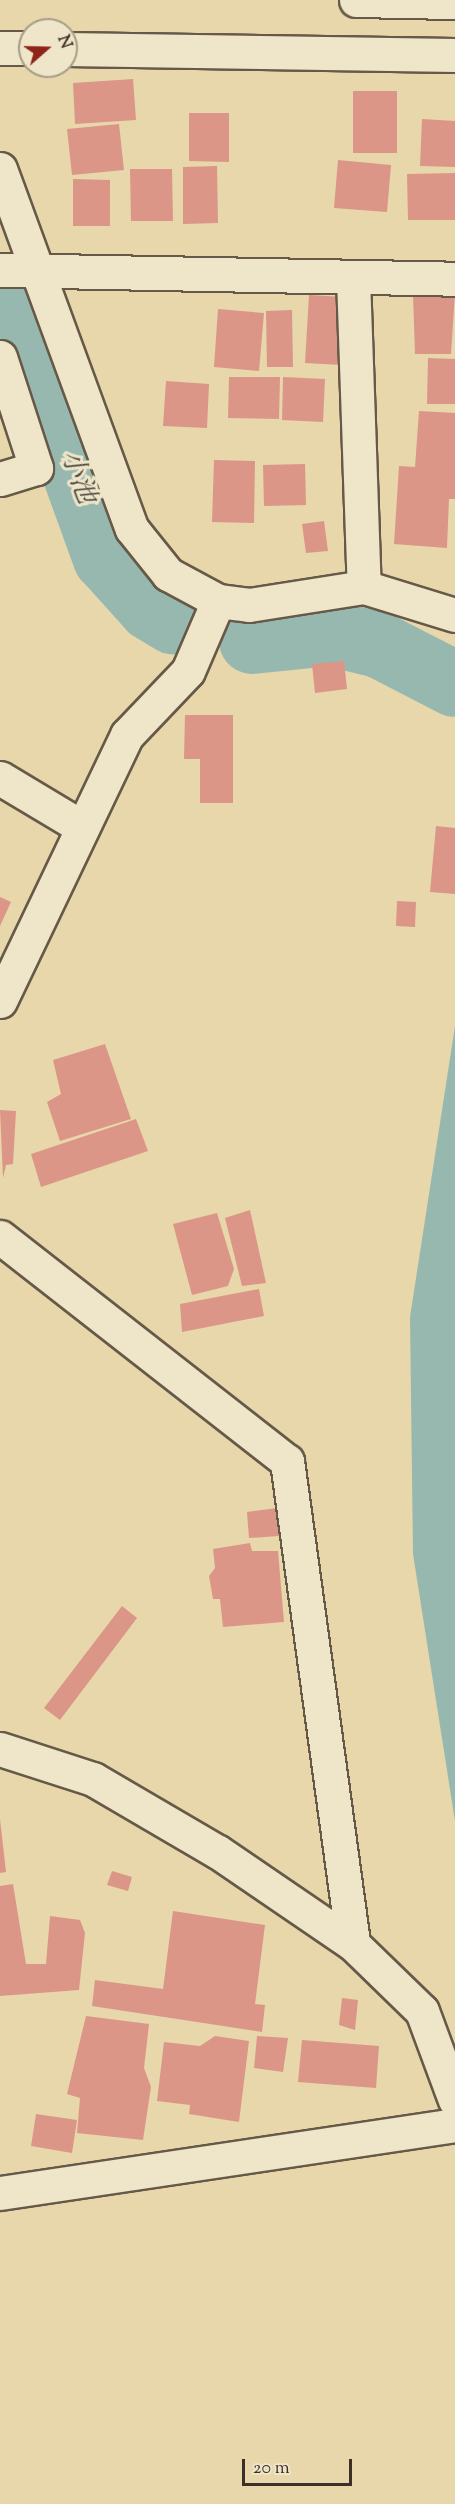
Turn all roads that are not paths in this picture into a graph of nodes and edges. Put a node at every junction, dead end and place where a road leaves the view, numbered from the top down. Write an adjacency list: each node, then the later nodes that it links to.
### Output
1 (356, 0): 2 (street)
2 (455, 2)
3 (0, 48): 4 (street)
4 (18, 48)
5 (78, 49): 6 (street)
6 (455, 55)
7 (0, 169): 9 (street)
8 (0, 270): 9 (street)
9 (36, 271): 10 (street); 15 (street)
10 (353, 278): 11 (street); 14 (street)
11 (455, 279)
12 (0, 357): 13 (street)
13 (0, 479)
14 (364, 587): 15 (street); 16 (street)
15 (218, 601): 18 (street)
16 (455, 615)
17 (0, 778): 18 (street)
18 (81, 827): 19 (street)
19 (0, 1001)
20 (0, 1237): 22 (street)
21 (0, 1749): 22 (street)
22 (353, 1944): 23 (street)
23 (455, 2100)
24 (455, 2125): 25 (street)
25 (0, 2193)

